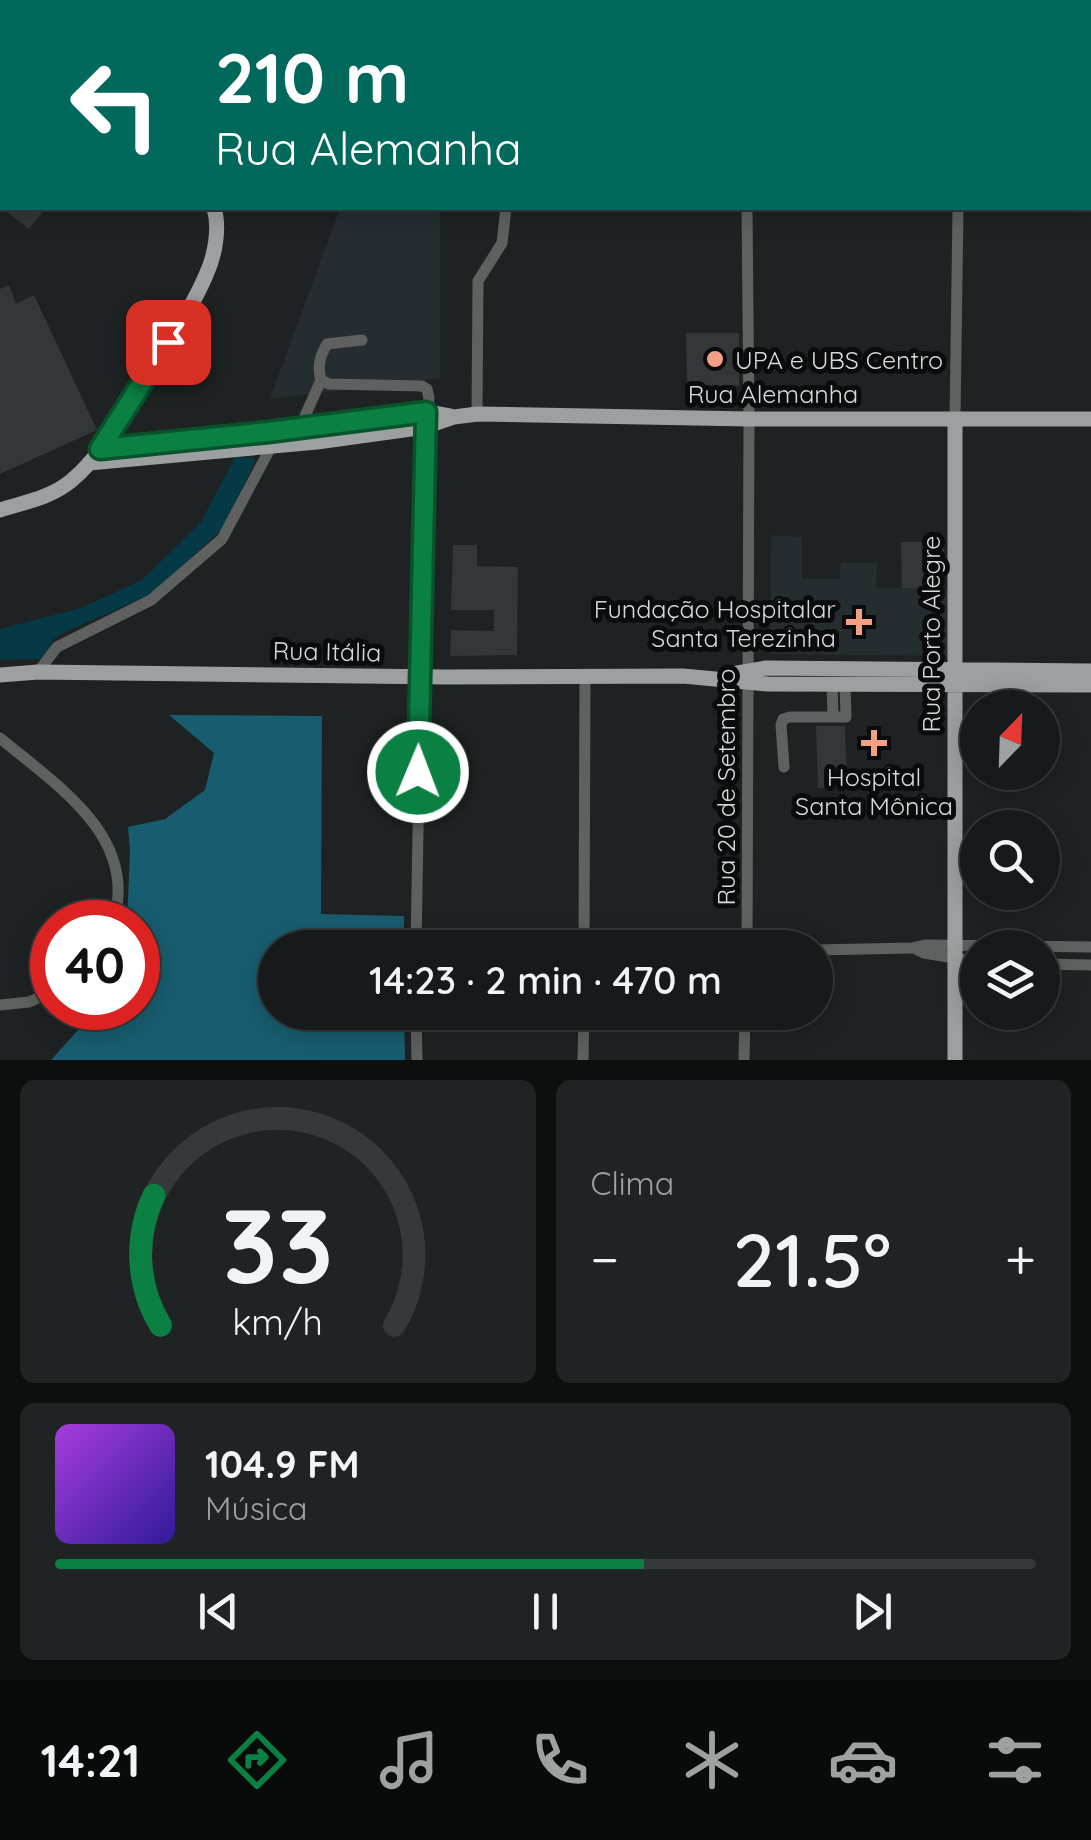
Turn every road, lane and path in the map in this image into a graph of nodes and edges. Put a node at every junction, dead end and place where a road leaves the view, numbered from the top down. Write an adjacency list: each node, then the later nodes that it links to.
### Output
1 (214, 210): 15 (main road)
2 (506, 210): 7 (street)
3 (746, 210): 8 (street, Rua 20 de Setembro)
4 (958, 210): 11 (street, Rua Porto Alegre)
5 (362, 340): 6 (street)
6 (321, 380): 10 (street); 12 (street)
7 (477, 414): 8 (main road, Rua Alemanha); 10 (main road, Rua Alemanha)
8 (749, 418): 11 (main road, Rua Alemanha); 21 (street, Rua 20 de Setembro)
9 (1091, 419): 11 (main road, Rua Alemanha)
10 (426, 420): 12 (main road, Rua Alemanha); 13 (main road, Rua Alemanha); 22 (street)
11 (955, 420): 23 (main road, Rua Porto Alegre)
12 (307, 426): 13 (street); 15 (main road, Rua Alemanha)
13 (317, 442): 14 (main road, Rua Alemanha)
14 (271, 447): 15 (main road, Rua Alemanha); 18 (street)
15 (95, 456): 16 (main road)
16 (0, 510)
17 (1091, 670): 23 (main road, Rua Itália)
18 (38, 672): 19 (main road, Rua Itália); 22 (main road, Rua Itália)
19 (0, 675)
20 (585, 675): 21 (main road, Rua Itália); 22 (main road, Rua Itália); 30 (street)
21 (748, 676): 23 (main road, Rua Itália); 24 (main road, Rua Itália); 31 (street, Rua 20 de Setembro)
22 (420, 677): 29 (street)
23 (954, 677): 24 (main road, Rua Itália); 25 (main road, Rua Itália); 34 (main road, Rua Porto Alegre)
24 (838, 684): 27 (street)
25 (1091, 685)
26 (0, 738): 28 (street)
27 (784, 767)
28 (115, 900)
29 (416, 930)
30 (584, 930)
31 (747, 930)
32 (1085, 947): 34 (street); 37 (street)
33 (833, 950): 34 (street)
34 (954, 952): 35 (street); 46 (main road, Rua Porto Alegre)
35 (960, 954)
36 (1060, 964): 37 (street)
37 (1086, 965)
38 (30, 1002): 39 (street)
39 (0, 1006)
40 (416, 1030): 43 (street)
41 (584, 1030): 44 (street)
42 (745, 1030): 45 (street)
43 (417, 1060)
44 (583, 1060)
45 (744, 1060)
46 (955, 1060)

